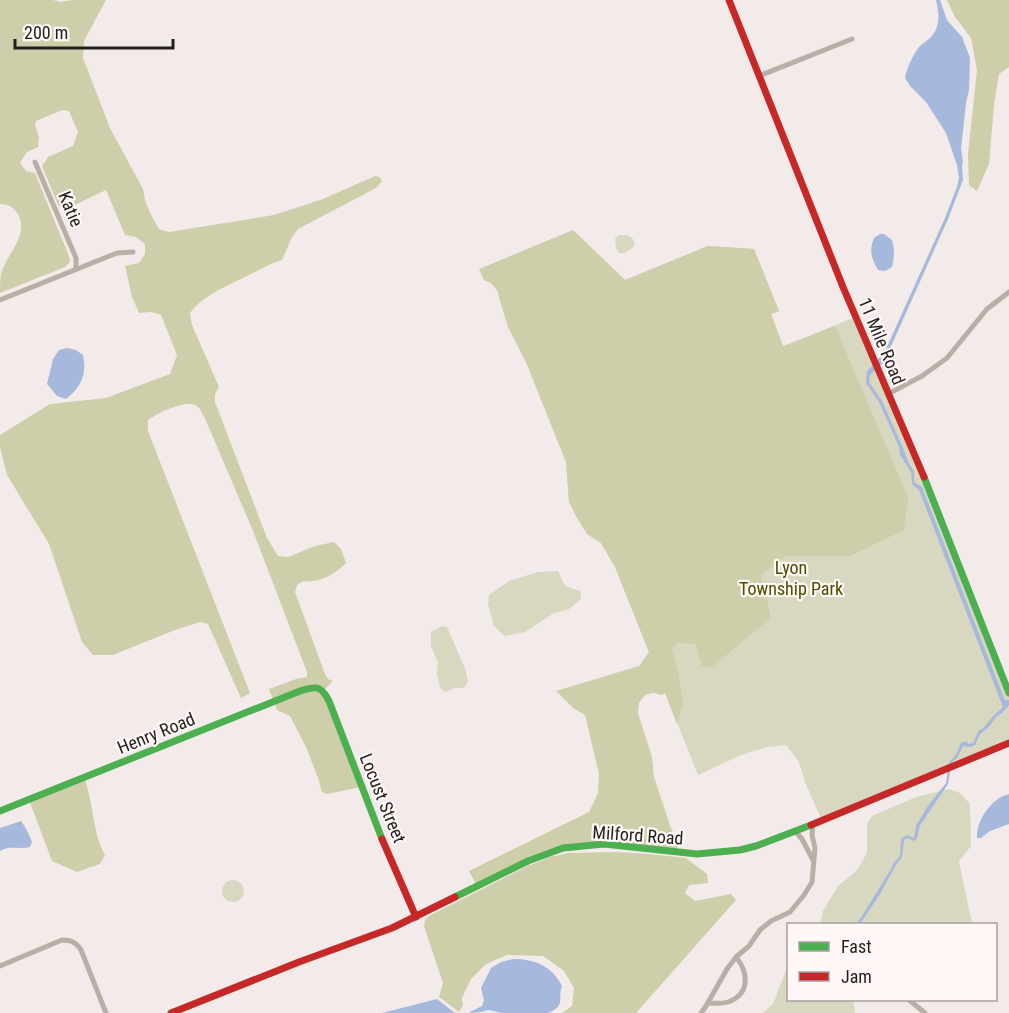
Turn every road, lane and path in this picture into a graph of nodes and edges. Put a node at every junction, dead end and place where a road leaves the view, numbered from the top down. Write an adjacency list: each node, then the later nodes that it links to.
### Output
1 (729, 0): 3 (street, 11 Mile Road)
2 (852, 39): 3 (street)
3 (759, 76): 9 (street, 11 Mile Road)
4 (35, 162): 6 (street, Katie)
5 (134, 252): 6 (street)
6 (76, 269): 8 (street)
7 (1009, 292): 9 (street)
8 (0, 300)
9 (888, 394): 11 (street, 11 Mile Road)
10 (324, 690): 13 (street, Henry Road); 17 (street, Locust Street)
11 (1009, 693)
12 (1009, 743): 14 (street, Milford Road)
13 (0, 811)
14 (813, 824): 15 (street, Milford Road); 16 (street)
15 (795, 831): 16 (street); 17 (street, Milford Road)
16 (814, 862): 18 (street)
17 (416, 917): 23 (street, Milford Road)
18 (736, 957): 21 (street); 21 (street)
19 (0, 966): 22 (street)
20 (911, 1001): 25 (street)
21 (708, 1003): 24 (street)
22 (106, 1013)
23 (171, 1013)
24 (701, 1013)
25 (925, 1013)

